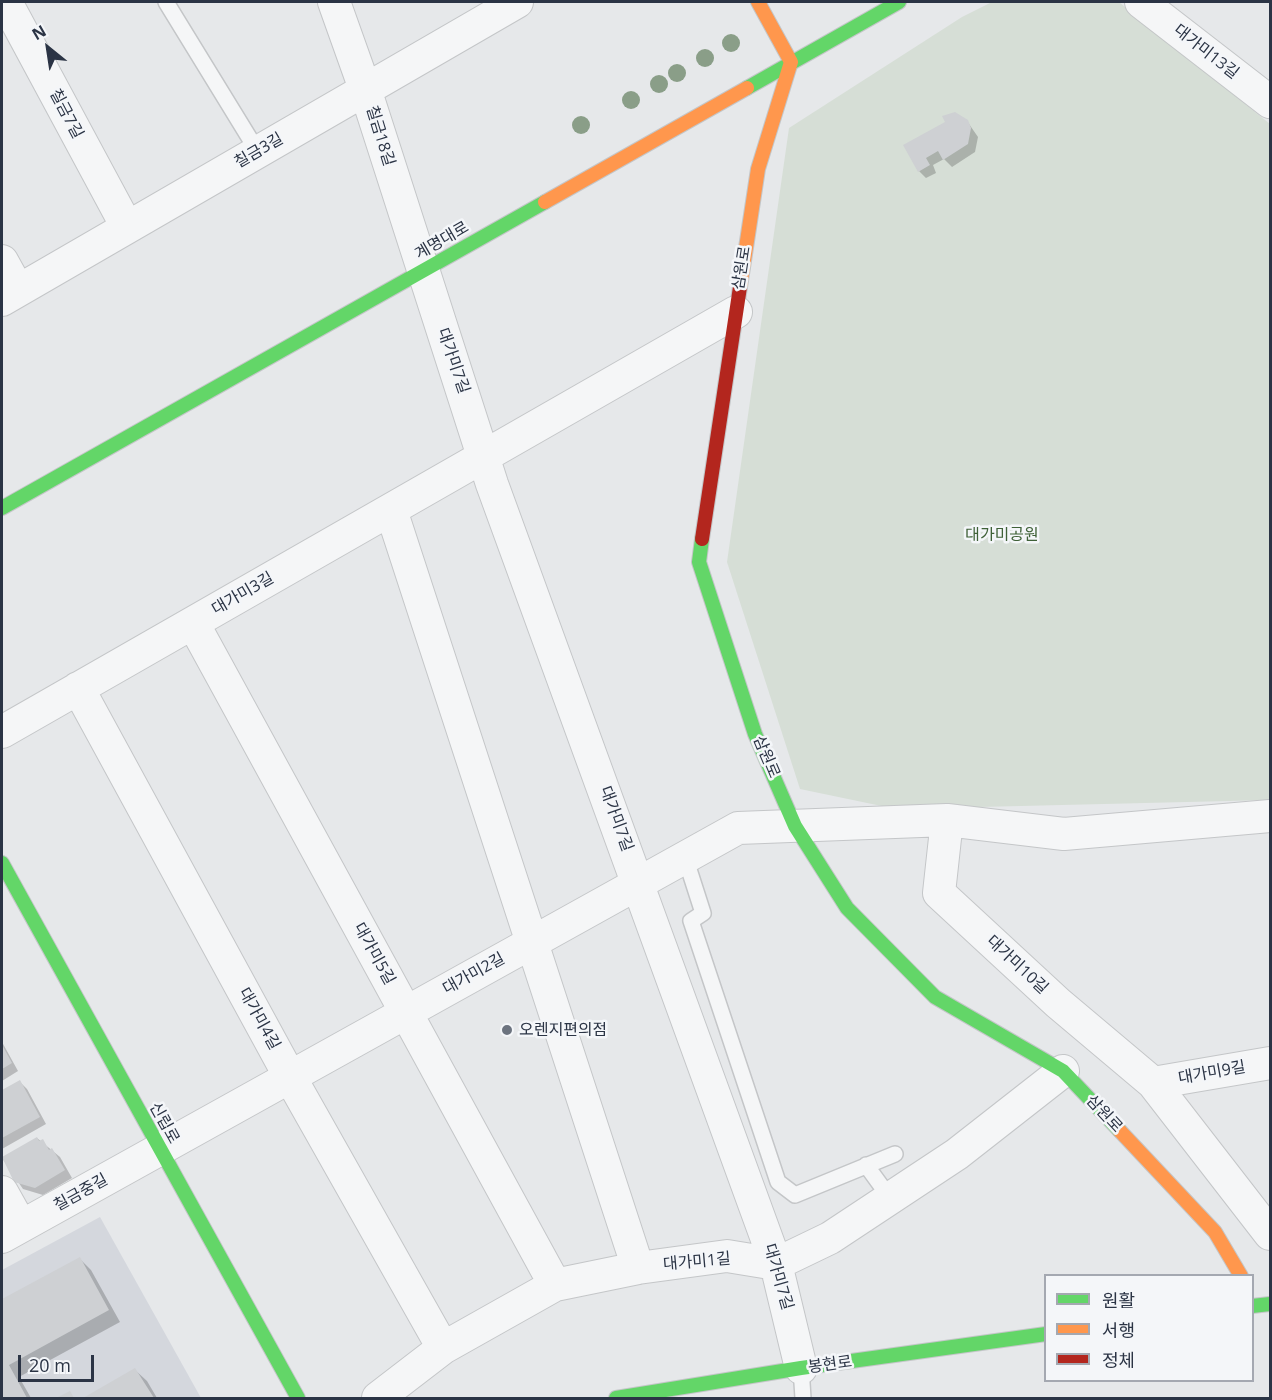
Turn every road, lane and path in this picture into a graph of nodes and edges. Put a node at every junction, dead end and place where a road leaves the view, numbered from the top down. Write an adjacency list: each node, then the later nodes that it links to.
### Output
1 (6, 2): 12 (street, 칠금7길)
2 (166, 2): 11 (lane)
3 (334, 2): 9 (street, 칠금18길)
4 (517, 2): 9 (street, 칠금3길)
5 (759, 2): 8 (street)
6 (899, 2): 8 (street, 계명대로)
7 (1141, 2): 10 (street, 대가미13길)
8 (791, 62): 14 (street, 계명대로); 16 (street, 삼원로)
9 (365, 89): 11 (street, 칠금3길); 14 (street, 칠금18길)
10 (1270, 102)
11 (258, 152): 12 (street, 칠금3길)
12 (127, 227): 15 (street, 칠금3길)
13 (2, 261): 15 (street)
14 (422, 272): 17 (street, 대가미7길); 18 (street, 계명대로)
15 (10, 295)
16 (736, 312): 17 (street, 대가미3길); 25 (street, 삼원로)
17 (484, 456): 19 (street, 대가미3길); 28 (street, 대가미7길)
18 (2, 508)
19 (391, 510): 20 (street, 대가미3길); 29 (street)
20 (193, 623): 21 (street, 대가미3길); 30 (street, 대가미5길)
21 (78, 688): 22 (street, 대가미3길); 33 (street, 대가미4길)
22 (2, 732)
23 (1270, 816): 24 (street)
24 (947, 820): 25 (street); 34 (street, 대가미10길)
25 (795, 826): 26 (street, 대가미2길); 32 (street, 삼원로)
26 (685, 857): 28 (street, 대가미2길); 37 (lane)
27 (2, 862): 35 (street, 신립로)
28 (639, 882): 29 (street, 대가미2길); 42 (street, 대가미7길)
29 (532, 942): 30 (street, 대가미2길); 43 (street)
30 (406, 1012): 33 (street, 대가미2길); 45 (street, 대가미5길)
31 (1270, 1063): 34 (street, 대가미9길)
32 (1064, 1071): 39 (street); 44 (street, 삼원로)
33 (290, 1077): 35 (street, 대가미2길); 47 (street, 대가미4길)
34 (1153, 1083): 41 (street)
35 (160, 1149): 40 (street, 칠금중길); 49 (street, 신립로)
36 (895, 1154): 37 (lane)
37 (866, 1165): 39 (lane)
38 (2, 1192): 40 (street)
39 (890, 1198): 42 (street)
40 (11, 1231)
41 (1270, 1234)
42 (776, 1264): 43 (street, 대가미1길); 48 (street, 대가미7길)
43 (638, 1268): 45 (street, 대가미1길)
44 (1239, 1274)
45 (555, 1285): 47 (street, 대가미1길)
46 (1044, 1335): 48 (street, 봉현로)
47 (443, 1348): 50 (street, 대가미1길)
48 (802, 1383): 51 (street, 봉현로)
49 (298, 1398)
50 (378, 1398)
51 (616, 1398)

